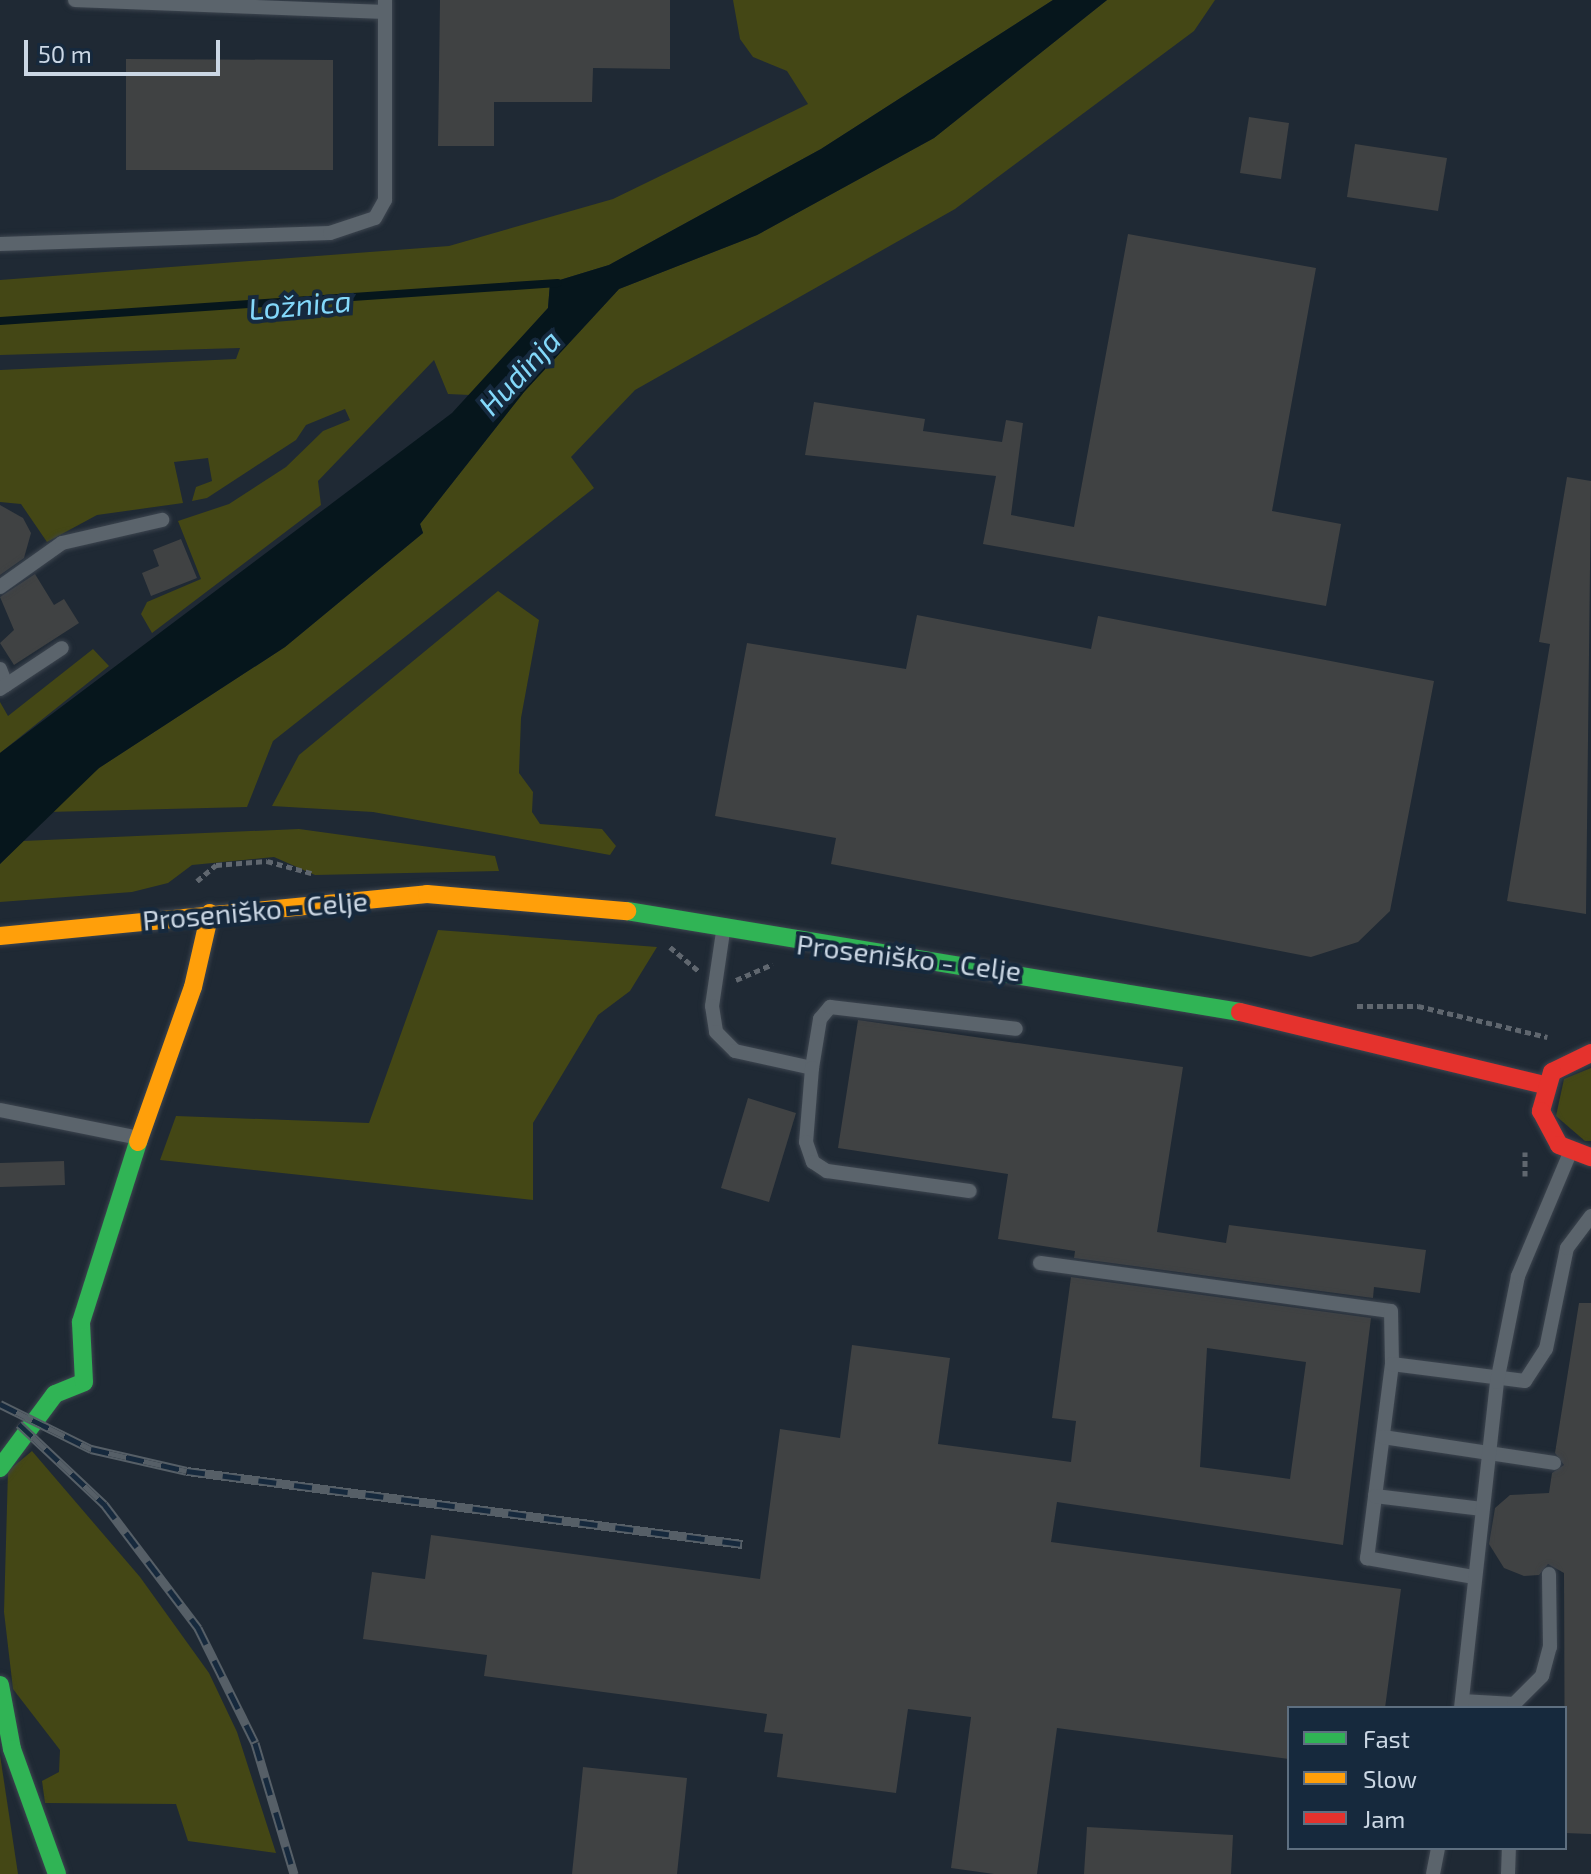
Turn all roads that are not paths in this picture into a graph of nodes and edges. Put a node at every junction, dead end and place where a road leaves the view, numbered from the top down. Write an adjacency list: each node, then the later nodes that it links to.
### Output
1 (75, 0): 2 (lane)
2 (385, 6): 3 (lane)
3 (0, 244)
4 (162, 520): 5 (lane)
5 (0, 587)
6 (62, 648): 8 (lane)
7 (0, 669): 8 (lane)
8 (3, 687)
9 (210, 913): 10 (street); 11 (street); 17 (street)
10 (724, 925): 14 (lane); 15 (street)
11 (0, 936)
12 (1016, 1029): 14 (lane)
13 (1591, 1053): 15 (street)
14 (812, 1068): 20 (lane)
15 (1545, 1085): 18 (street)
16 (0, 1110): 17 (lane)
17 (139, 1138): 28 (street)
18 (1570, 1152): 19 (street); 24 (lane)
19 (1591, 1157)
20 (970, 1191)
21 (1591, 1216): 24 (lane)
22 (1040, 1263): 23 (lane)
23 (1392, 1364): 24 (lane); 25 (lane)
24 (1497, 1382): 26 (lane)
25 (1383, 1437): 26 (lane); 29 (lane)
26 (1489, 1453): 27 (lane); 30 (lane)
27 (1554, 1463)
28 (0, 1468)
29 (1375, 1496): 30 (lane); 32 (lane)
30 (1482, 1509): 32 (lane)
31 (1549, 1574): 35 (lane)
32 (1474, 1577): 34 (lane)
33 (0, 1685): 38 (street)
34 (1462, 1704): 35 (lane)
35 (1514, 1706)
36 (1438, 1850): 39 (lane)
37 (1509, 1850): 40 (lane)
38 (57, 1874)
39 (1433, 1874)
40 (1508, 1874)

